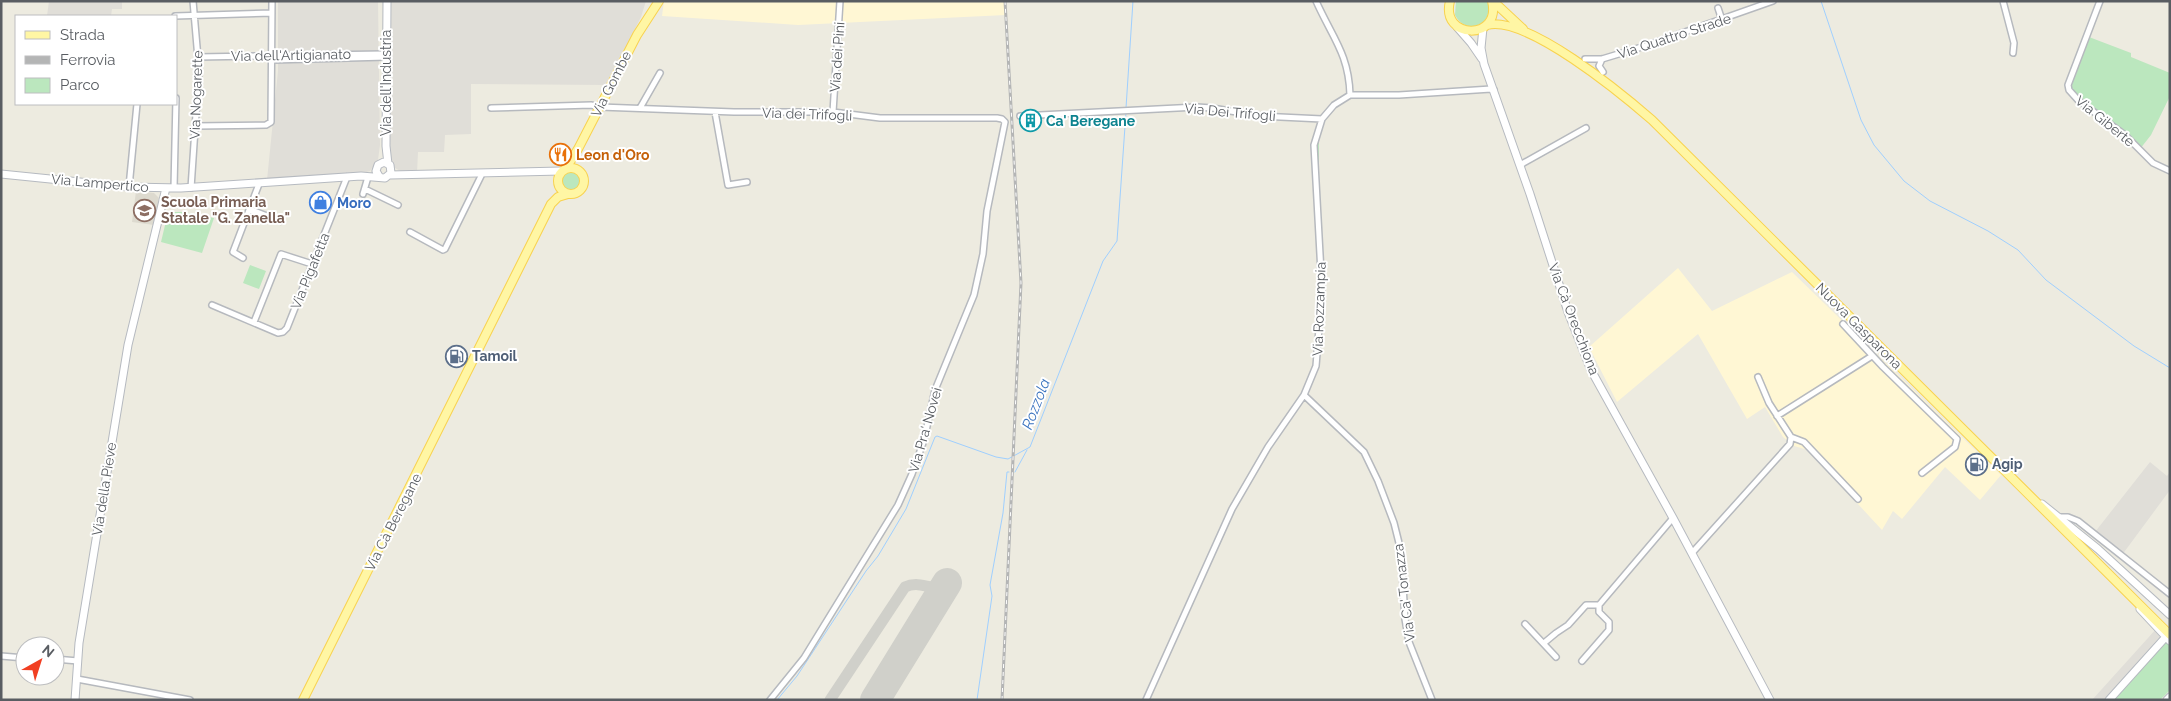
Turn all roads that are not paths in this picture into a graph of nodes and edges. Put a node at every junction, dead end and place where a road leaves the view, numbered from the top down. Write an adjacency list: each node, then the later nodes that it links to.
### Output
1 (194, 1): 17 (street, Via Nogarette)
2 (272, 1): 16 (street)
3 (385, 1): 25 (street, Via dell'Industria)
4 (651, 1): 22 (main road)
5 (658, 1): 22 (main road, Via Gombe)
6 (840, 1): 41 (street, Via dei Pini)
7 (1316, 1): 34 (street)
8 (1443, 1): 15 (main road)
9 (1450, 1): 15 (main road)
10 (1493, 1): 21 (main road, Nuova Gasparona); 23 (main road, Nuova Gasparona)
11 (1774, 1): 19 (street, Via Quattro Strade)
12 (2003, 1): 24 (street)
13 (2100, 1): 52 (street, Via Giberte)
14 (1718, 8): 19 (street)
15 (1448, 11): 20 (main road)
16 (272, 13): 17 (street); 27 (street)
17 (196, 15): 18 (street); 26 (street, Via Nogarette)
18 (178, 16)
19 (1722, 20): 29 (street, Via Quattro Strade)
20 (1457, 27): 21 (main road, Nuova Gasparona); 30 (street, Via Cà Orecchiona)
21 (1485, 27): 23 (main road, Nuova Gasparona); 30 (street, Via Cà Orecchiona)
22 (636, 35): 37 (main road, Via Gombe)
23 (1533, 36): 79 (main road, Nuova Gasparona)
24 (2013, 53)
25 (385, 55): 27 (street, Via dell'Artigianato); 49 (street, Via dell'Industria); 50 (street, Via dell'Industria)
26 (198, 57): 27 (street, Via dell'Artigianato); 44 (street, Via Nogarette)
27 (272, 58): 44 (street)
28 (1585, 59): 29 (street, Via Quattro Strade)
29 (1602, 59): 31 (street)
30 (1484, 64): 33 (street, Via Cà Orecchiona)
31 (1603, 72)
32 (660, 73): 39 (street)
33 (1494, 90): 34 (street); 48 (street, Via Cà Orecchiona)
34 (1350, 95): 43 (street, Via Rozzampia)
35 (137, 105): 63 (street)
36 (176, 105): 65 (street)
37 (600, 107): 38 (street, Via dei Trifogli); 39 (street, Via dei Trifogli); 47 (main road, Via Gombe)
38 (491, 108)
39 (640, 108): 40 (street, Via dei Trifogli)
40 (715, 112): 41 (street, Via dei Trifogli); 60 (street)
41 (833, 112): 46 (street, Via dei Trifogli)
42 (1020, 116): 43 (street, Via Dei Trifogli)
43 (1322, 119): 82 (street, Via Rozzampia)
44 (196, 126): 66 (street, Via Nogarette)
45 (1586, 128): 48 (street)
46 (1004, 129): 109 (street, Via Pra' Novei)
47 (578, 149): 51 (main road, Via Gombe); 56 (main road)
48 (1520, 165): 88 (street, Via Cà Orecchiona)
49 (378, 166): 50 (street, Via Lampertico); 57 (street, Via Lampertico); 58 (street)
50 (390, 169): 55 (street, Via Lampertico); 58 (street, Via Lampertico)
51 (563, 170): 53 (street, Via Lampertico); 56 (main road); 61 (main road)
52 (2170, 171)
53 (550, 173): 55 (street, Via Lampertico); 61 (street)
54 (1, 174): 63 (street, Via Lampertico)
55 (482, 174): 72 (street)
56 (582, 175): 67 (main road)
57 (365, 176): 58 (street, Via Lampertico); 59 (street, Via Lampertico); 69 (street)
58 (379, 176)
59 (347, 177): 62 (street, Via Lampertico); 74 (street, Via Pigafetta)
60 (747, 182)
61 (557, 183): 67 (main road); 68 (main road)
62 (259, 184): 66 (street, Via Lampertico); 70 (street)
63 (129, 187): 64 (street, Via Lampertico)
64 (166, 188): 65 (street, Via Lampertico); 103 (street, Via della Pieve)
65 (174, 188): 66 (street, Via Lampertico)
66 (190, 188)
67 (568, 194): 68 (main road)
68 (551, 204): 108 (main road, Via Cà Beregane)
69 (398, 205)
70 (249, 208): 71 (street); 73 (street)
71 (280, 221)
72 (410, 232)
73 (243, 258)
74 (312, 264): 76 (street, Via Pigafetta); 76 (street)
75 (212, 305): 76 (street)
76 (254, 322)
77 (1843, 324): 78 (street)
78 (1872, 356): 80 (street); 83 (street)
79 (1892, 359): 80 (street); 86 (main road, Nuova Gasparona)
80 (1883, 367): 85 (street)
81 (1758, 377): 83 (street)
82 (1304, 395): 110 (street, Via Rozzampia); 111 (street, Via Ca' Tonazza)
83 (1777, 416): 84 (street)
84 (1791, 437): 87 (street); 90 (street)
85 (1922, 473)
86 (2007, 473): 89 (street); 91 (main road, Nuova Gasparona)
87 (1858, 499)
88 (1673, 518): 90 (street, Via Cà Orecchiona); 93 (street)
89 (2060, 518): 92 (street); 94 (street)
90 (1692, 553): 112 (street, Via Cà Orecchiona)
91 (2127, 593): 96 (main road, Nuova Gasparona); 97 (street)
92 (2170, 594)
93 (1599, 605): 98 (street); 104 (street)
94 (2168, 613)
95 (1525, 624): 98 (street)
96 (2170, 635)
97 (2166, 641): 113 (street)
98 (1544, 643): 101 (street)
99 (1, 656): 100 (street)
100 (15, 657)
101 (1556, 657)
102 (65, 660): 103 (street)
103 (78, 661): 105 (street, Via della Pieve)
104 (1582, 661)
105 (77, 679): 106 (street, Via della Pieve); 107 (street)
106 (75, 700)
107 (190, 700)
108 (303, 700)
109 (770, 700)
110 (1146, 700)
111 (1432, 700)
112 (1770, 700)
113 (2109, 700)

